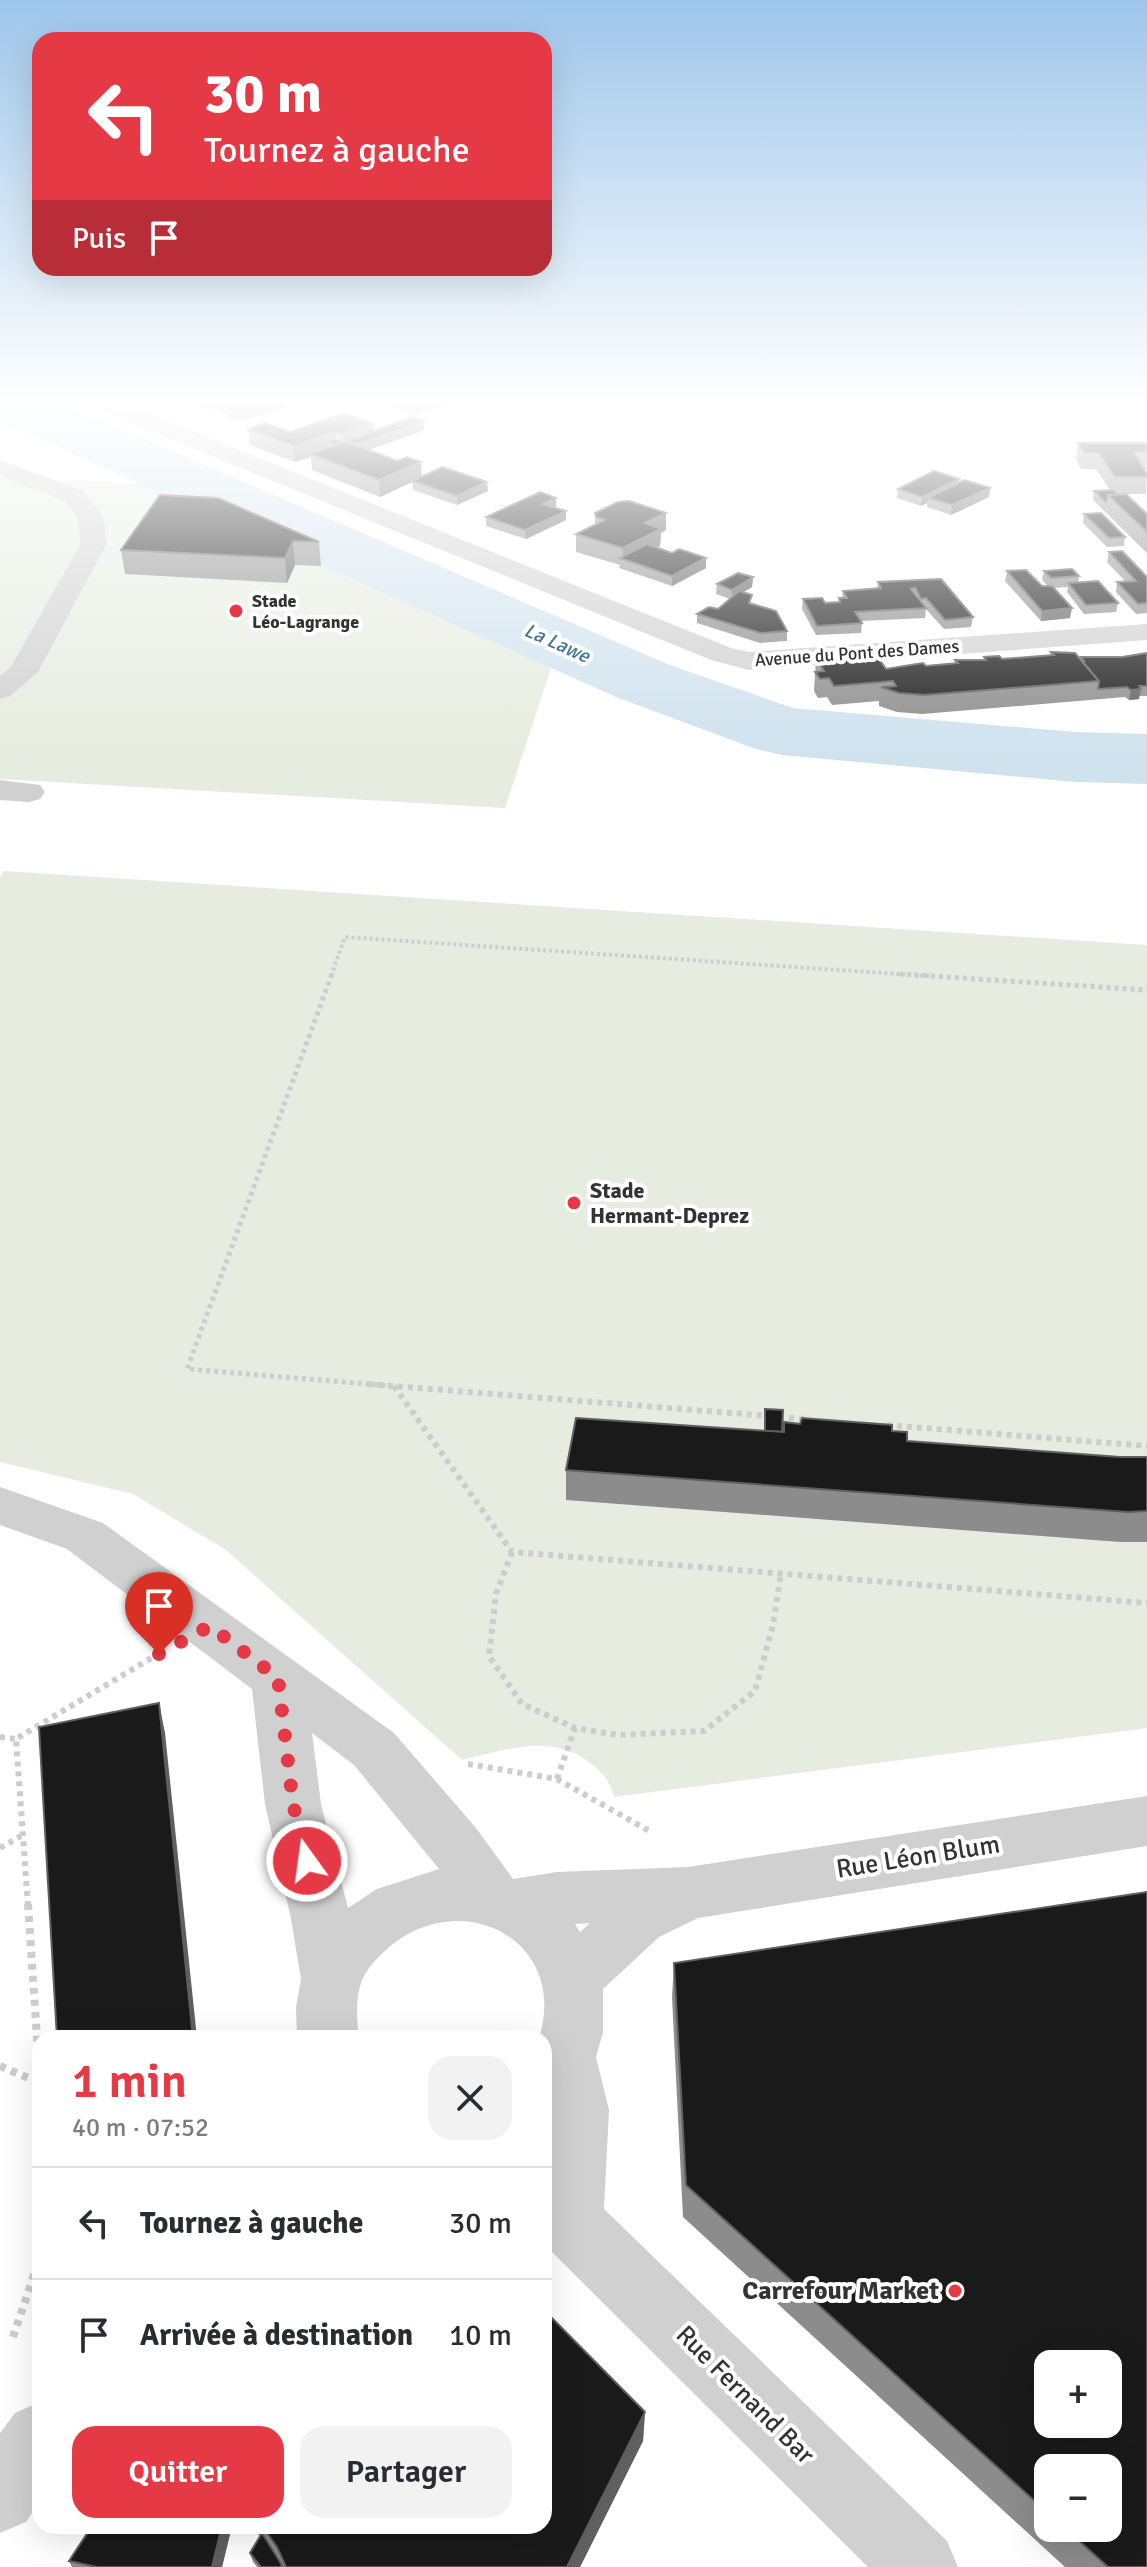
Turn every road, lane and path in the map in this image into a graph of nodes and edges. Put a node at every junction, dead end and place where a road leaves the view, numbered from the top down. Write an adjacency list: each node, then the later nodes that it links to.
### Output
1 (90, 518): 4 (street)
2 (385, 518): 3 (street, Avenue du Pont des Dames)
3 (1147, 632)
4 (0, 690)
5 (1147, 990): 6 (path)
6 (393, 1386): 7 (path); 11 (path)
7 (817, 1420)
8 (880, 1425): 9 (path)
9 (1147, 1446)
10 (0, 1506): 14 (street)
11 (512, 1552): 12 (path); 16 (path)
12 (781, 1573): 13 (path); 16 (path)
13 (1147, 1603)
14 (210, 1626): 15 (street); 18 (path)
15 (278, 1678): 19 (street); 27 (street)
16 (575, 1728): 20 (path)
17 (0, 1737): 18 (path)
18 (16, 1739): 22 (path)
19 (374, 1749): 20 (path); 25 (street)
20 (557, 1779): 24 (path)
21 (1147, 1821): 24 (street, Rue Léon Blum)
22 (21, 1836): 23 (path); 28 (path)
23 (0, 1848)
24 (688, 1893): 25 (street); 26 (street)
25 (502, 1902): 26 (street); 27 (street)
26 (573, 1977): 31 (street)
27 (331, 1979): 29 (street)
28 (36, 2030)
29 (327, 2030)
30 (0, 2066): 32 (path)
31 (554, 2073): 33 (street, Rue Fernand Bar)
32 (32, 2079)
33 (557, 2220): 38 (street, Rue Fernand Bar)
34 (32, 2281): 35 (path)
35 (13, 2337)
36 (32, 2450): 37 (street)
37 (0, 2496)
38 (921, 2567)

